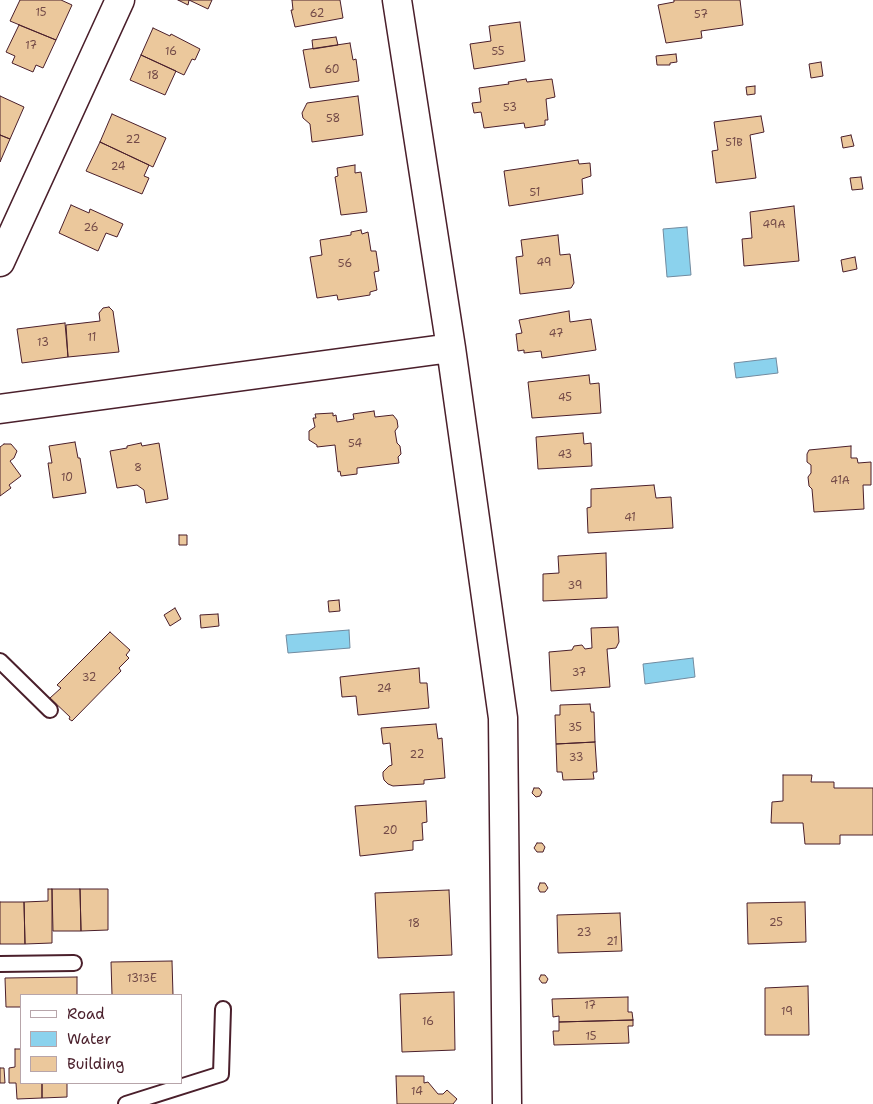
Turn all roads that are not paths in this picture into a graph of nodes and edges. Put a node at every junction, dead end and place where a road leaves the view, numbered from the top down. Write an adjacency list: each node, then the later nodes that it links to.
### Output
1 (120, 0): 3 (street)
2 (397, 0): 4 (street)
3 (0, 262)
4 (451, 348): 5 (street); 12 (street)
5 (0, 409)
6 (0, 661): 7 (lane)
7 (50, 710)
8 (74, 963): 9 (lane)
9 (0, 964)
10 (223, 1009): 11 (lane)
11 (126, 1104)
12 (508, 1104)

